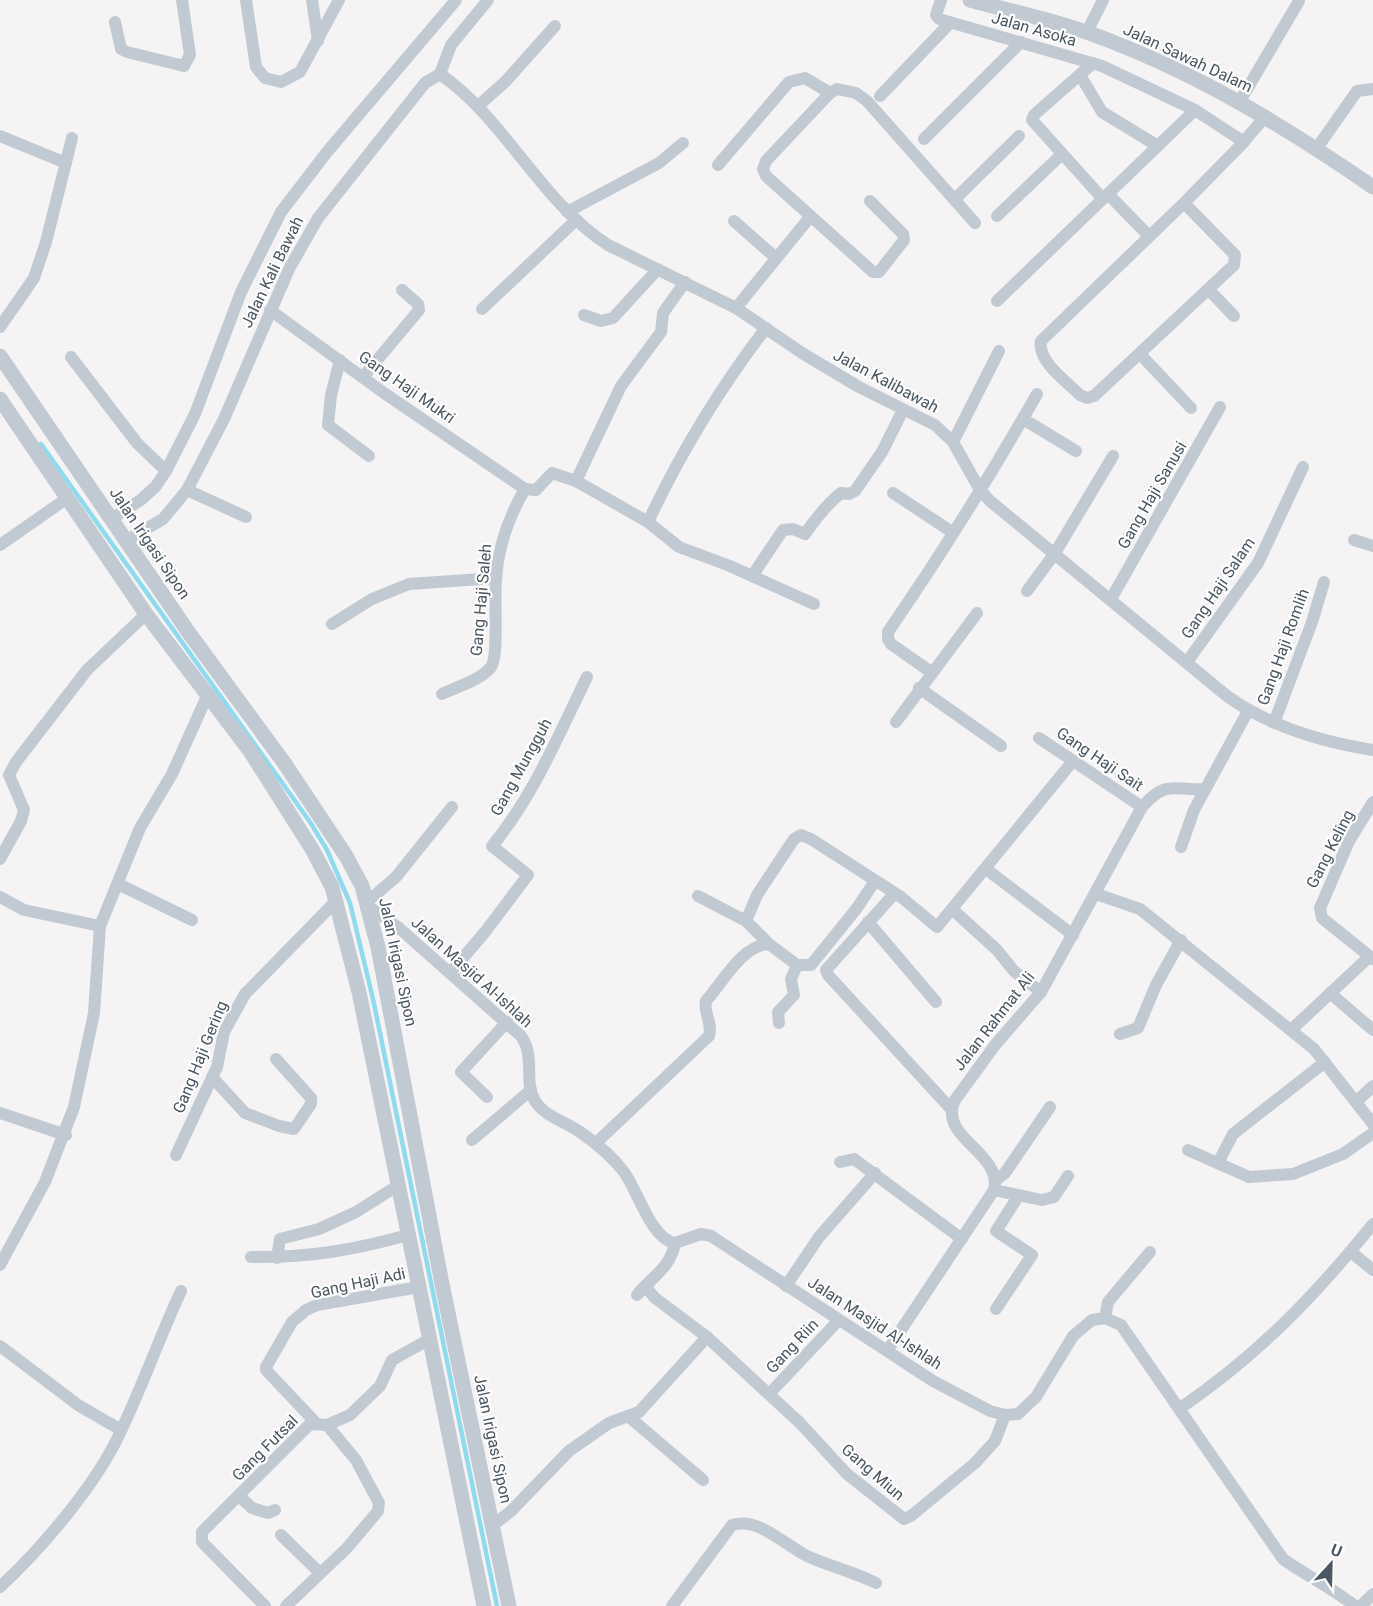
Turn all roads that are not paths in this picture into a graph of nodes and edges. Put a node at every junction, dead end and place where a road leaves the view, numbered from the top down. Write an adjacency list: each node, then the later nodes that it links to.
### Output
1 (182, 0): 11 (street)
2 (246, 0): 15 (street)
3 (312, 0): 15 (street)
4 (339, 0): 15 (street)
5 (456, 0): 79 (street)
6 (488, 0): 18 (street)
7 (970, 0): 14 (street, Jalan Sawah Dalam)
8 (1103, 0): 14 (street)
9 (1299, 1): 23 (street)
10 (939, 6): 12 (street, Jalan Asoka)
11 (115, 22)
12 (951, 23): 16 (street, Jalan Asoka); 22 (street)
13 (555, 27): 24 (street)
14 (1087, 32): 23 (street, Jalan Sawah Dalam)
15 (318, 41)
16 (1021, 42): 17 (street, Jalan Asoka); 31 (street)
17 (1093, 63): 19 (street, Jalan Asoka); 25 (street, Jalan Asoka)
18 (440, 74): 24 (street, Jalan Kalibawah); 57 (street, Jalan Kali Bawah)
19 (1080, 75): 33 (street); 35 (street, Jalan Asoka)
20 (1373, 89): 34 (street)
21 (830, 93): 37 (street); 40 (street); 45 (street)
22 (880, 96)
23 (1240, 101): 26 (street, Jalan Sawah Dalam)
24 (478, 106): 44 (street, Jalan Kalibawah)
25 (1195, 110): 30 (street, Jalan Asoka); 33 (street)
26 (1264, 118): 30 (street); 34 (street, Jalan Sawah Dalam)
27 (0, 136): 36 (street)
28 (1019, 136): 40 (street)
29 (72, 138): 36 (street)
30 (1247, 138): 42 (street)
31 (924, 139)
32 (683, 143): 44 (street)
33 (1158, 146): 39 (street)
34 (1317, 148): 38 (street, Jalan Sawah Dalam)
35 (1061, 155): 39 (street); 43 (street)
36 (66, 163): 60 (street)
37 (718, 165)
38 (1373, 187)
39 (1105, 197): 48 (street); 54 (street)
40 (955, 199): 47 (street)
41 (870, 201): 45 (street)
42 (1184, 203): 48 (street); 53 (street)
43 (997, 216)
44 (571, 217): 50 (street, Jalan Kalibawah); 56 (street)
45 (810, 217): 49 (street)
46 (734, 221): 49 (street)
47 (975, 223)
48 (1149, 237): 63 (street)
49 (776, 258): 55 (street)
50 (658, 269): 51 (street, Jalan Kalibawah); 58 (street)
51 (685, 282): 55 (street, Jalan Kalibawah); 80 (street)
52 (402, 290): 67 (street)
53 (1209, 290): 59 (street); 63 (street)
54 (997, 301)
55 (736, 308): 61 (street, Jalan Kalibawah)
56 (482, 309)
57 (270, 310): 66 (street, Gang Haji Mukri); 82 (street, Jalan Kali Bawah)
58 (584, 315)
59 (1234, 316)
60 (0, 327)
61 (766, 328): 72 (street, Jalan Kalibawah); 88 (street)
62 (999, 351): 74 (street)
63 (1140, 354): 71 (street)
64 (0, 356): 87 (street, Jalan Irigasi Sipon)
65 (71, 357): 79 (street)
66 (340, 360): 67 (street, Gang Haji Mukri); 76 (street)
67 (363, 377): 81 (street, Gang Haji Mukri)
68 (1037, 394): 73 (street)
69 (0, 399): 85 (street, Jalan Irigasi Sipon)
70 (1220, 407): 99 (street, Gang Haji Sanusi)
71 (1191, 408)
72 (903, 410): 74 (street, Jalan Kalibawah); 95 (street)
73 (1023, 418): 75 (street); 83 (street)
74 (953, 442): 83 (street, Jalan Kalibawah)
75 (1076, 451)
76 (369, 456)
77 (1113, 456): 94 (street)
78 (1304, 467): 104 (street, Gang Haji Salam)
79 (166, 471): 87 (street)
80 (576, 481): 81 (street); 88 (street)
81 (525, 489): 96 (street, Gang Haji Saleh)
82 (188, 490): 86 (street); 90 (street, Jalan Kali Bawah)
83 (980, 490): 89 (street); 94 (street, Jalan Kalibawah)
84 (893, 493): 89 (street)
85 (66, 499): 92 (street); 102 (street, Jalan Irigasi Sipon)
86 (246, 517)
87 (112, 519): 90 (street, Jalan Irigasi Sipon)
88 (648, 522): 95 (street)
89 (952, 532): 105 (street)
90 (127, 540): 125 (street, Jalan Irigasi Sipon)
91 (1354, 540): 93 (street)
92 (0, 545)
93 (1373, 546)
94 (1055, 554): 98 (street); 99 (street, Jalan Kalibawah)
95 (752, 576): 100 (street)
96 (496, 578): 103 (street); 109 (street, Gang Haji Saleh)
97 (1324, 582): 112 (street, Gang Haji Romlih)
98 (1027, 591)
99 (1112, 599): 104 (street, Jalan Kalibawah)
100 (814, 604)
101 (977, 613): 105 (street)
102 (146, 614): 108 (street, Jalan Irigasi Sipon); 122 (street)
103 (332, 624)
104 (1187, 662): 110 (street, Jalan Kalibawah)
105 (931, 672): 107 (street)
106 (587, 677): 142 (street, Gang Mungguh)
107 (920, 688): 111 (street); 114 (street)
108 (208, 694): 125 (street, Jalan Irigasi Sipon); 126 (street)
109 (442, 694)
110 (1248, 711): 112 (street, Jalan Kalibawah); 117 (street)
111 (896, 722)
112 (1274, 723): 115 (street, Jalan Kalibawah)
113 (1039, 738): 116 (street, Gang Haji Sait)
114 (1000, 746)
115 (1373, 750)
116 (1073, 761): 120 (street, Gang Haji Sait); 123 (street)
117 (1204, 789): 120 (street, Jalan Rahmat Ali); 121 (street)
118 (1373, 802): 140 (street, Gang Keling)
119 (452, 807): 131 (street)
120 (1142, 807): 128 (street, Jalan Rahmat Ali)
121 (1181, 848)
122 (0, 859)
123 (986, 869): 132 (street); 137 (street)
124 (875, 881): 127 (street); 134 (street); 141 (street)
125 (342, 883): 131 (street, Jalan Irigasi Sipon); 153 (street, Gang Haji Gering); 173 (street, Jalan Irigasi Sipon)
126 (117, 884): 133 (street); 136 (street)
127 (894, 894): 132 (street); 135 (street)
128 (1096, 894): 137 (street, Jalan Rahmat Ali); 138 (street)
129 (698, 896): 134 (street)
130 (0, 897): 136 (street)
131 (368, 905): 142 (street, Jalan Masjid Al-Ishlah); 204 (street, Jalan Irigasi Sipon)
132 (952, 909): 143 (street)
133 (192, 920)
134 (746, 921): 139 (street)
135 (868, 922): 145 (street); 159 (street)
136 (100, 926): 163 (street)
137 (1073, 935): 143 (street, Jalan Rahmat Ali)
138 (1181, 940): 148 (street); 150 (street)
139 (769, 944): 141 (street); 165 (street)
140 (1371, 958): 144 (street)
141 (797, 965): 147 (street)
142 (450, 973): 146 (street, Jalan Masjid Al-Ishlah)
143 (1041, 992): 159 (street, Jalan Rahmat Ali)
144 (1330, 993): 148 (street); 149 (street)
145 (936, 1002)
146 (507, 1022): 155 (street, Jalan Masjid Al-Ishlah); 156 (street)
147 (779, 1023)
148 (1291, 1030): 152 (street)
149 (1373, 1030)
150 (1120, 1034)
151 (276, 1059): 153 (street)
152 (1325, 1062): 157 (street); 169 (street)
153 (212, 1077): 167 (street, Gang Haji Gering)
154 (1373, 1086): 157 (street)
155 (531, 1090): 164 (street); 165 (street)
156 (487, 1097)
157 (1357, 1101): 161 (street)
158 (1050, 1107): 172 (street)
159 (951, 1108): 172 (street)
160 (0, 1113): 163 (street)
161 (1373, 1124)
162 (1373, 1133): 169 (street)
163 (66, 1135): 183 (street)
164 (472, 1140)
165 (596, 1143): 178 (street)
166 (1188, 1150): 169 (street)
167 (176, 1155)
168 (840, 1162): 170 (street)
169 (1218, 1163)
170 (875, 1173): 177 (street); 185 (street)
171 (1068, 1176): 174 (street)
172 (995, 1185): 174 (street); 177 (street)
173 (397, 1186): 176 (street, Jalan Irigasi Sipon); 182 (street)
174 (1019, 1196): 188 (street)
175 (1373, 1224): 180 (street)
176 (408, 1235): 182 (street); 186 (street, Jalan Irigasi Sipon)
177 (962, 1239): 194 (street)
178 (675, 1243): 185 (street, Jalan Masjid Al-Ishlah); 191 (street)
179 (1150, 1252): 189 (street)
180 (1351, 1252): 184 (street); 196 (street)
181 (251, 1257): 182 (street)
182 (277, 1258)
183 (0, 1265)
184 (1373, 1270)
185 (786, 1286): 190 (street, Jalan Masjid Al-Ishlah)
186 (419, 1287): 192 (street, Jalan Irigasi Sipon); 199 (street, Gang Haji Adi)
187 (181, 1291): 200 (street)
188 (996, 1309)
189 (1105, 1318): 196 (street); 198 (street)
190 (839, 1320): 194 (street, Jalan Masjid Al-Ishlah); 195 (street, Gang Riin)
191 (706, 1337): 195 (street); 197 (street)
192 (430, 1339): 199 (street, Gang Futsal); 212 (street, Jalan Irigasi Sipon)
193 (0, 1346): 200 (street)
194 (886, 1351): 198 (street, Jalan Masjid Al-Ishlah)
195 (768, 1394): 198 (street, Gang Miun)
196 (1179, 1409): 215 (street)
197 (628, 1416): 201 (street); 204 (street)
198 (1005, 1416)
199 (321, 1424): 202 (street, Gang Futsal); 206 (street)
200 (121, 1430): 208 (street)
201 (703, 1480)
202 (239, 1496): 203 (street); 210 (street, Gang Futsal)
203 (275, 1510)
204 (493, 1525): 213 (street, Jalan Irigasi Sipon)
205 (281, 1536): 206 (street)
206 (320, 1573): 211 (street)
207 (876, 1582): 214 (street)
208 (0, 1587)
209 (1373, 1594): 216 (street)
210 (265, 1606)
211 (286, 1606)
212 (484, 1606)
213 (509, 1606)
214 (672, 1606)
215 (1355, 1606)
216 (1361, 1606)

